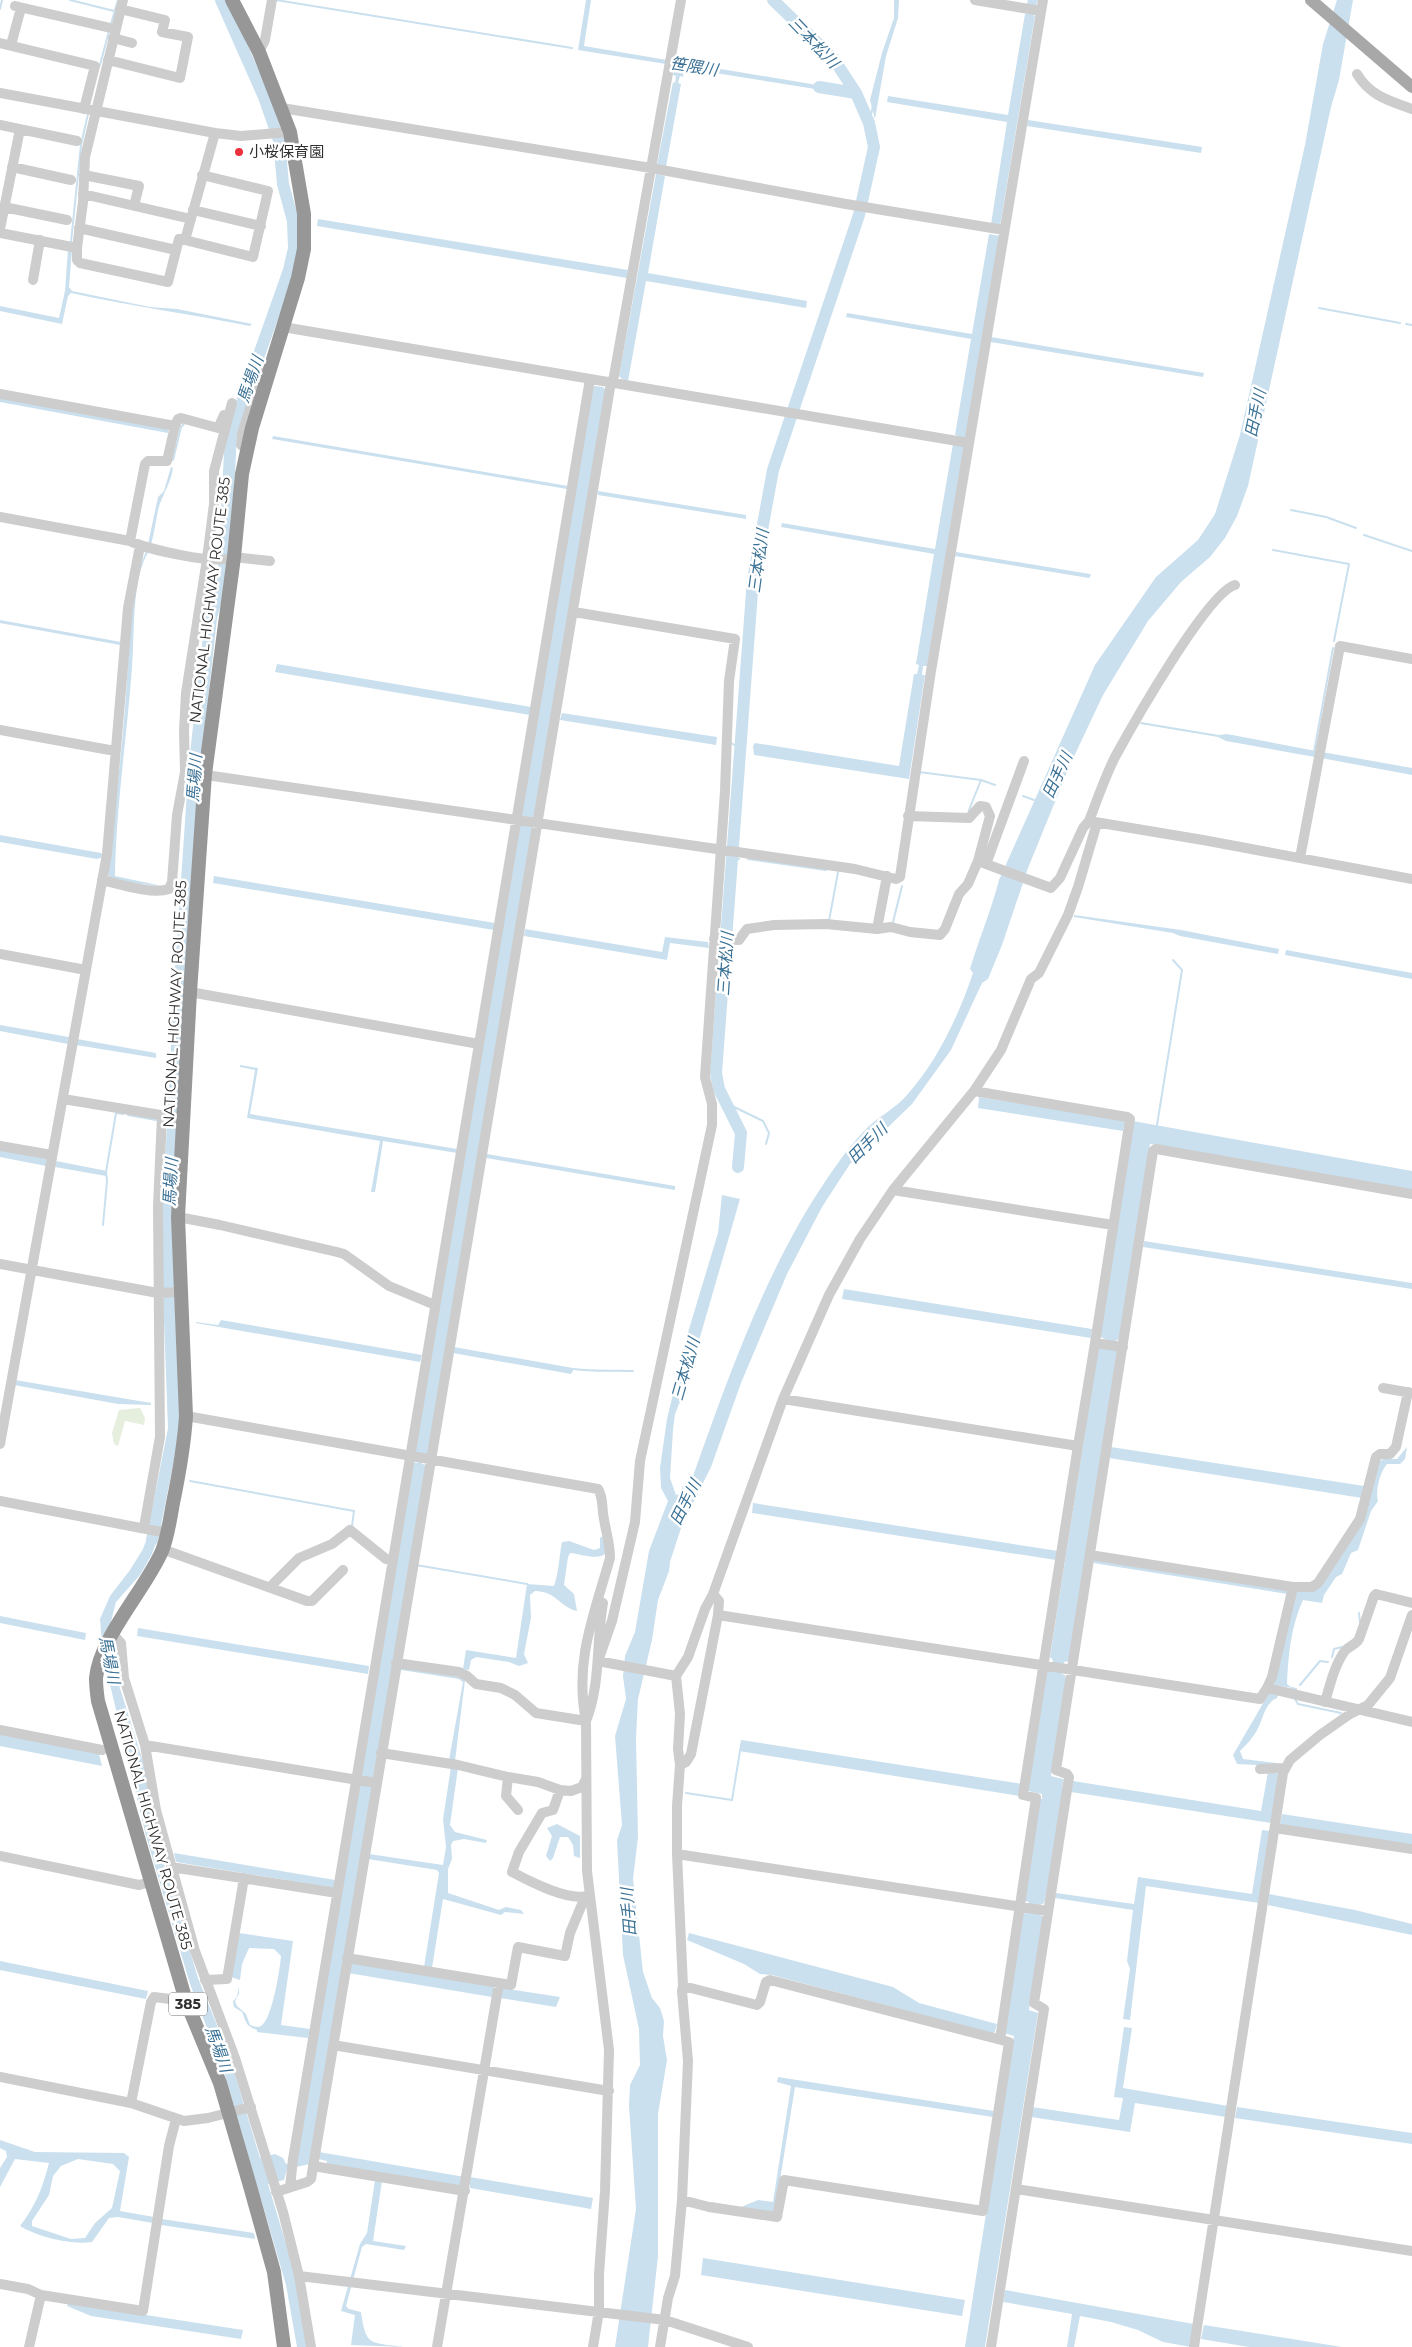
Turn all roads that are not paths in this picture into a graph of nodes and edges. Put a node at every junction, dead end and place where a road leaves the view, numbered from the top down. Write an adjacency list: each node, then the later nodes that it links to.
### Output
1 (232, 0): 13 (highway, NATIONAL HIGHWAY ROUTE 385 / 385)
2 (272, 0): 13 (street)
3 (681, 0): 27 (street)
4 (975, 0): 8 (street)
5 (1043, 0): 8 (street)
6 (1311, 0): 16 (main road)
7 (121, 4): 9 (street); 14 (street)
8 (1035, 10): 39 (street)
9 (112, 31): 10 (street); 12 (street); 14 (street)
10 (132, 42)
11 (0, 43): 12 (street)
12 (11, 45): 20 (street)
13 (259, 52): 18 (highway, NATIONAL HIGHWAY ROUTE 385 / 385)
14 (108, 60): 20 (street)
15 (1357, 74): 19 (street)
16 (1412, 87)
17 (0, 94): 20 (street)
18 (282, 108): 24 (highway, NATIONAL HIGHWAY ROUTE 385 / 385); 27 (street)
19 (1412, 109)
20 (90, 110): 23 (street); 28 (street)
21 (0, 125): 22 (street)
22 (20, 129): 25 (street); 26 (street)
23 (215, 133): 24 (street); 29 (street)
24 (287, 133): 46 (highway, NATIONAL HIGHWAY ROUTE 385 / 385)
25 (77, 141)
26 (12, 167): 30 (street); 33 (street)
27 (651, 168): 39 (street); 49 (street)
28 (84, 175): 31 (street); 32 (street)
29 (202, 175): 34 (street); 36 (street)
30 (71, 180)
31 (83, 194): 32 (street); 37 (street)
32 (134, 206): 34 (street)
33 (4, 207): 35 (street); 38 (street)
34 (192, 214): 36 (street); 42 (street)
35 (67, 220)
36 (261, 226): 42 (street)
37 (79, 228): 43 (street); 44 (street)
38 (0, 229)
39 (1004, 230): 54 (street)
40 (0, 232): 41 (street)
41 (40, 240): 43 (street); 45 (street)
42 (185, 240): 44 (street)
43 (77, 248): 44 (street)
44 (176, 250)
45 (33, 280)
46 (283, 327): 47 (highway, NATIONAL HIGHWAY ROUTE 385 / 385); 48 (street)
47 (270, 369): 52 (street); 55 (highway, NATIONAL HIGHWAY ROUTE 385 / 385)
48 (590, 379): 49 (street); 70 (street)
49 (612, 383): 54 (street); 63 (street)
50 (0, 394): 53 (street)
51 (232, 403): 52 (street); 53 (street); 59 (street)
52 (249, 409): 55 (street)
53 (175, 426): 57 (street)
54 (963, 441): 69 (street)
55 (247, 450): 60 (highway, NATIONAL HIGHWAY ROUTE 385 / 385)
56 (0, 517): 57 (street)
57 (130, 541): 58 (street)
58 (140, 546): 59 (street); 66 (street)
59 (208, 559): 60 (street); 68 (street)
60 (228, 559): 61 (street); 68 (highway, NATIONAL HIGHWAY ROUTE 385 / 385)
61 (270, 561)
62 (1235, 585): 71 (street)
63 (574, 612): 70 (street); 72 (street)
64 (1412, 660): 73 (street)
65 (0, 730): 66 (street)
66 (115, 751): 77 (street)
67 (1024, 762): 74 (street)
68 (195, 773): 70 (street); 77 (street); 82 (highway, NATIONAL HIGHWAY ROUTE 385 / 385)
69 (908, 816): 74 (street); 75 (street)
70 (526, 822): 72 (street); 83 (street); 107 (street)
71 (1093, 822): 73 (street); 74 (street); 84 (street)
72 (721, 850): 75 (street); 79 (street)
73 (1300, 858): 76 (street)
74 (985, 863): 78 (street)
75 (887, 876): 78 (street)
76 (1412, 879)
77 (102, 880): 81 (street)
78 (877, 929): 79 (street)
79 (714, 939): 123 (street)
80 (0, 954): 81 (street)
81 (86, 970): 85 (street)
82 (190, 992): 83 (street); 87 (highway, NATIONAL HIGHWAY ROUTE 385 / 385)
83 (479, 1044): 98 (street)
84 (974, 1091): 90 (street); 93 (street)
85 (63, 1098): 86 (street); 89 (street)
86 (163, 1116): 87 (street); 97 (street)
87 (182, 1118): 92 (highway, NATIONAL HIGHWAY ROUTE 385 / 385)
88 (0, 1146): 89 (street)
89 (52, 1155): 95 (street)
90 (893, 1190): 93 (street); 103 (street)
91 (1412, 1194): 100 (street)
92 (178, 1217): 96 (highway, NATIONAL HIGHWAY ROUTE 385 / 385); 98 (street)
93 (1113, 1225): 99 (street)
94 (0, 1264): 95 (street)
95 (32, 1270): 97 (street); 105 (street)
96 (178, 1292): 97 (street); 104 (highway, NATIONAL HIGHWAY ROUTE 385 / 385)
97 (159, 1293): 109 (street)
98 (435, 1305): 107 (street)
99 (1099, 1343): 100 (street); 106 (street)
100 (1119, 1346): 112 (street)
101 (1382, 1388): 102 (street)
102 (1410, 1393): 117 (street)
103 (783, 1399): 106 (street); 118 (street)
104 (186, 1416): 107 (street); 110 (highway, NATIONAL HIGHWAY ROUTE 385 / 385)
105 (0, 1444)
106 (1078, 1446): 125 (street)
107 (420, 1458): 113 (street); 115 (street); 124 (street)
108 (0, 1501): 109 (street)
109 (146, 1528): 110 (street)
110 (165, 1532): 111 (highway, NATIONAL HIGHWAY ROUTE 385 / 385)
111 (162, 1550): 116 (street); 122 (highway, NATIONAL HIGHWAY ROUTE 385 / 385)
112 (1090, 1555): 117 (street); 126 (street)
113 (393, 1561): 116 (street); 142 (street)
114 (343, 1570): 116 (street)
115 (604, 1580): 123 (street); 131 (street)
116 (270, 1587)
117 (1293, 1587): 128 (street)
118 (713, 1594): 120 (street); 127 (street)
119 (1412, 1603): 129 (street)
120 (718, 1615): 125 (street); 137 (street)
121 (1412, 1615): 130 (street)
122 (113, 1634): 134 (street); 151 (highway, NATIONAL HIGHWAY ROUTE 385 / 385)
123 (601, 1662): 127 (street); 131 (street)
124 (396, 1663): 131 (street); 136 (street)
125 (1047, 1666): 126 (street); 154 (street)
126 (1068, 1669): 128 (street); 155 (street)
127 (671, 1675): 137 (street)
128 (1267, 1688): 129 (street)
129 (1325, 1702): 130 (street)
130 (1359, 1710): 132 (street); 138 (street)
131 (586, 1721): 141 (street)
132 (1412, 1722)
133 (0, 1730): 135 (street)
134 (145, 1745): 142 (street); 149 (street)
135 (102, 1750)
136 (381, 1752): 140 (street); 142 (street)
137 (680, 1765): 147 (street)
138 (1284, 1768): 139 (street); 145 (street)
139 (1260, 1769)
140 (508, 1777): 143 (street); 144 (street)
141 (587, 1778): 143 (street); 153 (street)
142 (366, 1781): 152 (street); 156 (street)
143 (560, 1790): 153 (street)
144 (518, 1810)
145 (1275, 1828): 146 (street); 176 (street)
146 (1412, 1849)
147 (677, 1854): 154 (street); 159 (street)
148 (0, 1856): 151 (street)
149 (171, 1867): 150 (street); 157 (street)
150 (244, 1878): 152 (street); 157 (street)
151 (150, 1882): 160 (highway, NATIONAL HIGHWAY ROUTE 385 / 385)
152 (337, 1893): 171 (street)
153 (587, 1896): 158 (street); 165 (street)
154 (1023, 1907): 155 (street); 161 (street)
155 (1045, 1910): 173 (street)
156 (347, 1958): 158 (street); 162 (street)
157 (205, 1980): 167 (street)
158 (499, 1983): 163 (street)
159 (683, 1986): 161 (street); 175 (street)
160 (186, 2001): 166 (street); 168 (highway, NATIONAL HIGHWAY ROUTE 385 / 385)
161 (1000, 2039): 175 (street)
162 (333, 2045): 163 (street); 170 (street)
163 (484, 2070): 165 (street); 174 (street)
164 (0, 2077): 166 (street)
165 (609, 2091): 182 (street)
166 (131, 2102): 169 (street)
167 (249, 2107): 168 (street); 172 (street)
168 (231, 2112): 169 (street); 185 (highway, NATIONAL HIGHWAY ROUTE 385 / 385)
169 (176, 2119): 180 (street)
170 (313, 2166): 171 (street); 174 (street)
171 (290, 2187): 172 (street)
172 (275, 2188): 178 (street)
173 (1016, 2189): 176 (street); 191 (street)
174 (465, 2191): 181 (street)
175 (682, 2200): 183 (street)
176 (1215, 2220): 177 (street); 192 (street)
177 (1412, 2251)
178 (299, 2276): 181 (street); 186 (street)
179 (0, 2284): 180 (street)
180 (41, 2295): 184 (street)
181 (446, 2295): 182 (street); 187 (street)
182 (601, 2311): 183 (street); 188 (street)
183 (662, 2320): 189 (street); 190 (street)
184 (29, 2347)
185 (284, 2347)
186 (311, 2347)
187 (437, 2347)
188 (593, 2347)
189 (660, 2347)
190 (748, 2347)
191 (991, 2347)
192 (1194, 2347)

